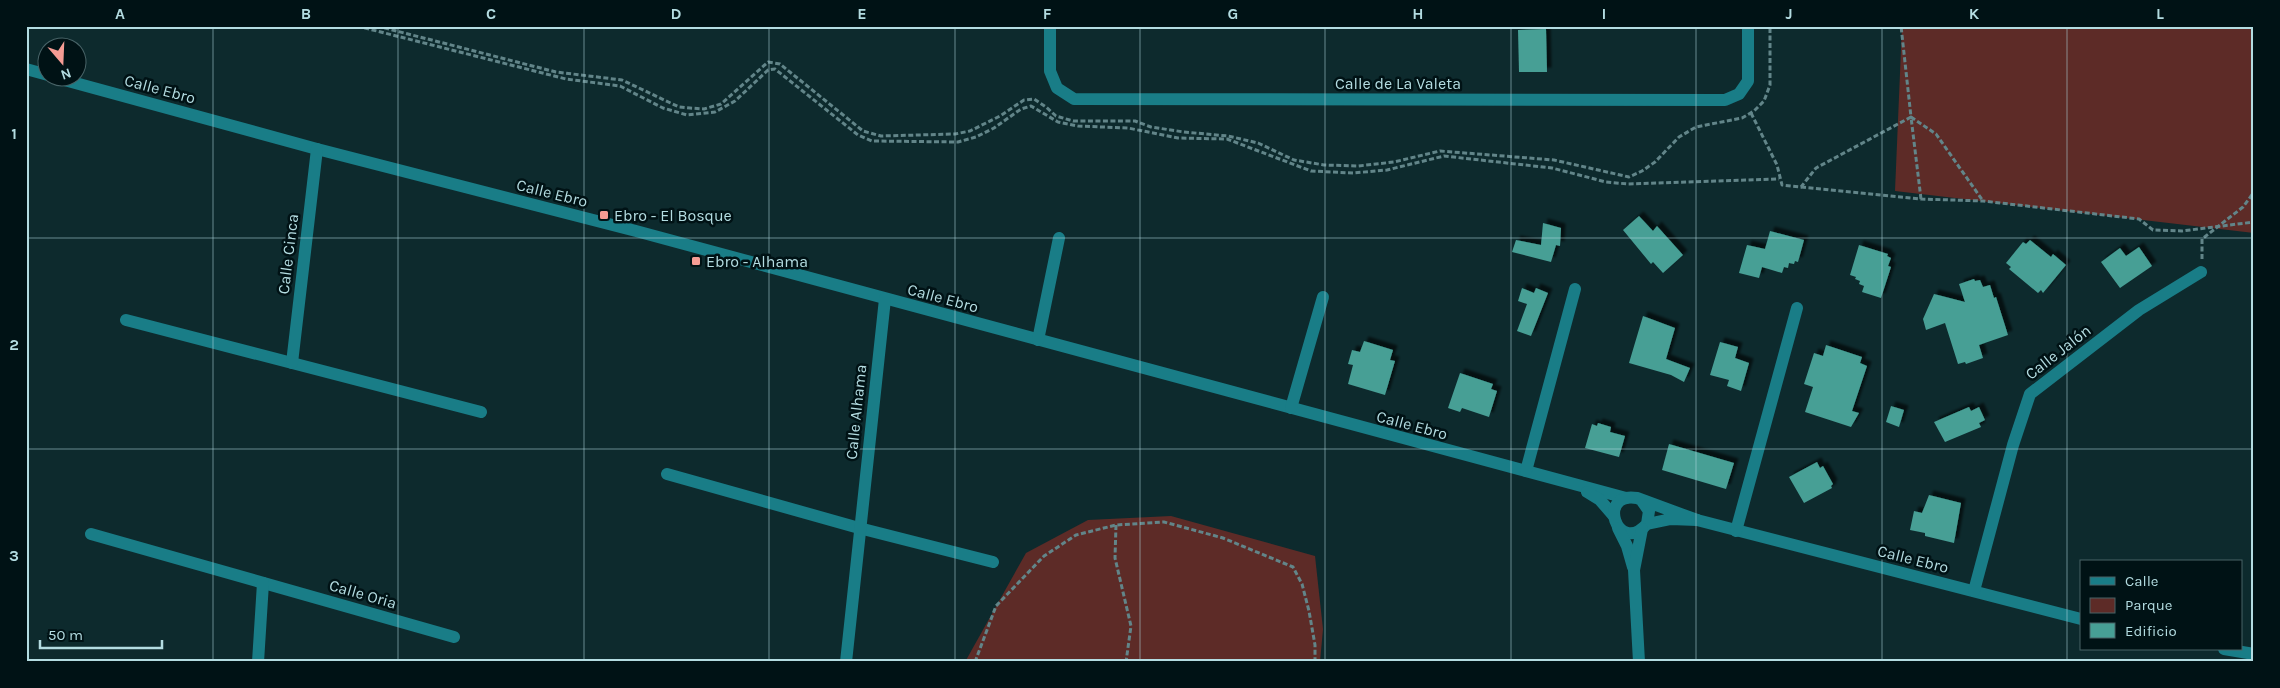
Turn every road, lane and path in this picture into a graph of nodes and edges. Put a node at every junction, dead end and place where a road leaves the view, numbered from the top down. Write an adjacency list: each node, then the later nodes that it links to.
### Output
1 (357, 26): 11 (path)
2 (405, 26): 6 (path)
3 (1050, 26): 4 (street, Calle de La Valeta)
4 (1748, 26)
5 (1901, 26): 9 (path)
6 (403, 33)
7 (88, 86): 10 (street, Calle Ebro)
8 (1751, 113): 11 (path)
9 (1911, 117): 12 (path); 14 (path); 15 (path)
10 (317, 149): 22 (street, Calle Ebro); 26 (street, Calle Cinca)
11 (1779, 179): 12 (path)
12 (1801, 187): 14 (path)
13 (2254, 192): 17 (path)
14 (1920, 199): 15 (path)
15 (1983, 201): 17 (path)
16 (2254, 222): 17 (path)
17 (2220, 224): 19 (path)
18 (1059, 238): 25 (street)
19 (2201, 272): 45 (street, Calle Jalón)
20 (1575, 289): 29 (street)
21 (1323, 297): 27 (street)
22 (885, 299): 25 (street, Calle Ebro); 38 (street, Calle Alhama)
23 (1797, 308): 40 (street)
24 (126, 320): 26 (street)
25 (1038, 340): 27 (street, Calle Ebro)
26 (292, 363): 28 (street)
27 (1291, 408): 29 (street, Calle Ebro)
28 (481, 412)
29 (1526, 471): 31 (street, Calle Ebro)
30 (667, 474): 38 (street)
31 (1576, 486): 32 (street, Calle Ebro); 34 (street, Calle Ebro)
32 (1626, 498): 33 (street); 34 (street)
33 (1642, 501): 35 (street, Calle Ebro); 37 (street)
34 (1613, 515): 39 (street)
35 (1697, 520): 37 (street, Calle Ebro); 40 (street, Calle Ebro)
36 (1116, 525): 52 (path); 53 (path); 54 (path)
37 (1645, 527): 39 (street); 43 (street)
38 (859, 528): 42 (street); 51 (street, Calle Alhama)
39 (1618, 528): 43 (street)
40 (1736, 531): 45 (street, Calle Ebro)
41 (91, 534): 44 (street, Calle Oria)
42 (993, 562)
43 (1634, 570): 55 (street)
44 (263, 583): 47 (street, Calle Oria); 50 (street)
45 (1974, 591): 46 (street, Calle Ebro)
46 (2080, 619)
47 (454, 637)
48 (2230, 650): 49 (street)
49 (2254, 654)
50 (258, 662)
51 (846, 662)
52 (975, 662)
53 (1126, 662)
54 (1315, 662)
55 (1639, 662)

